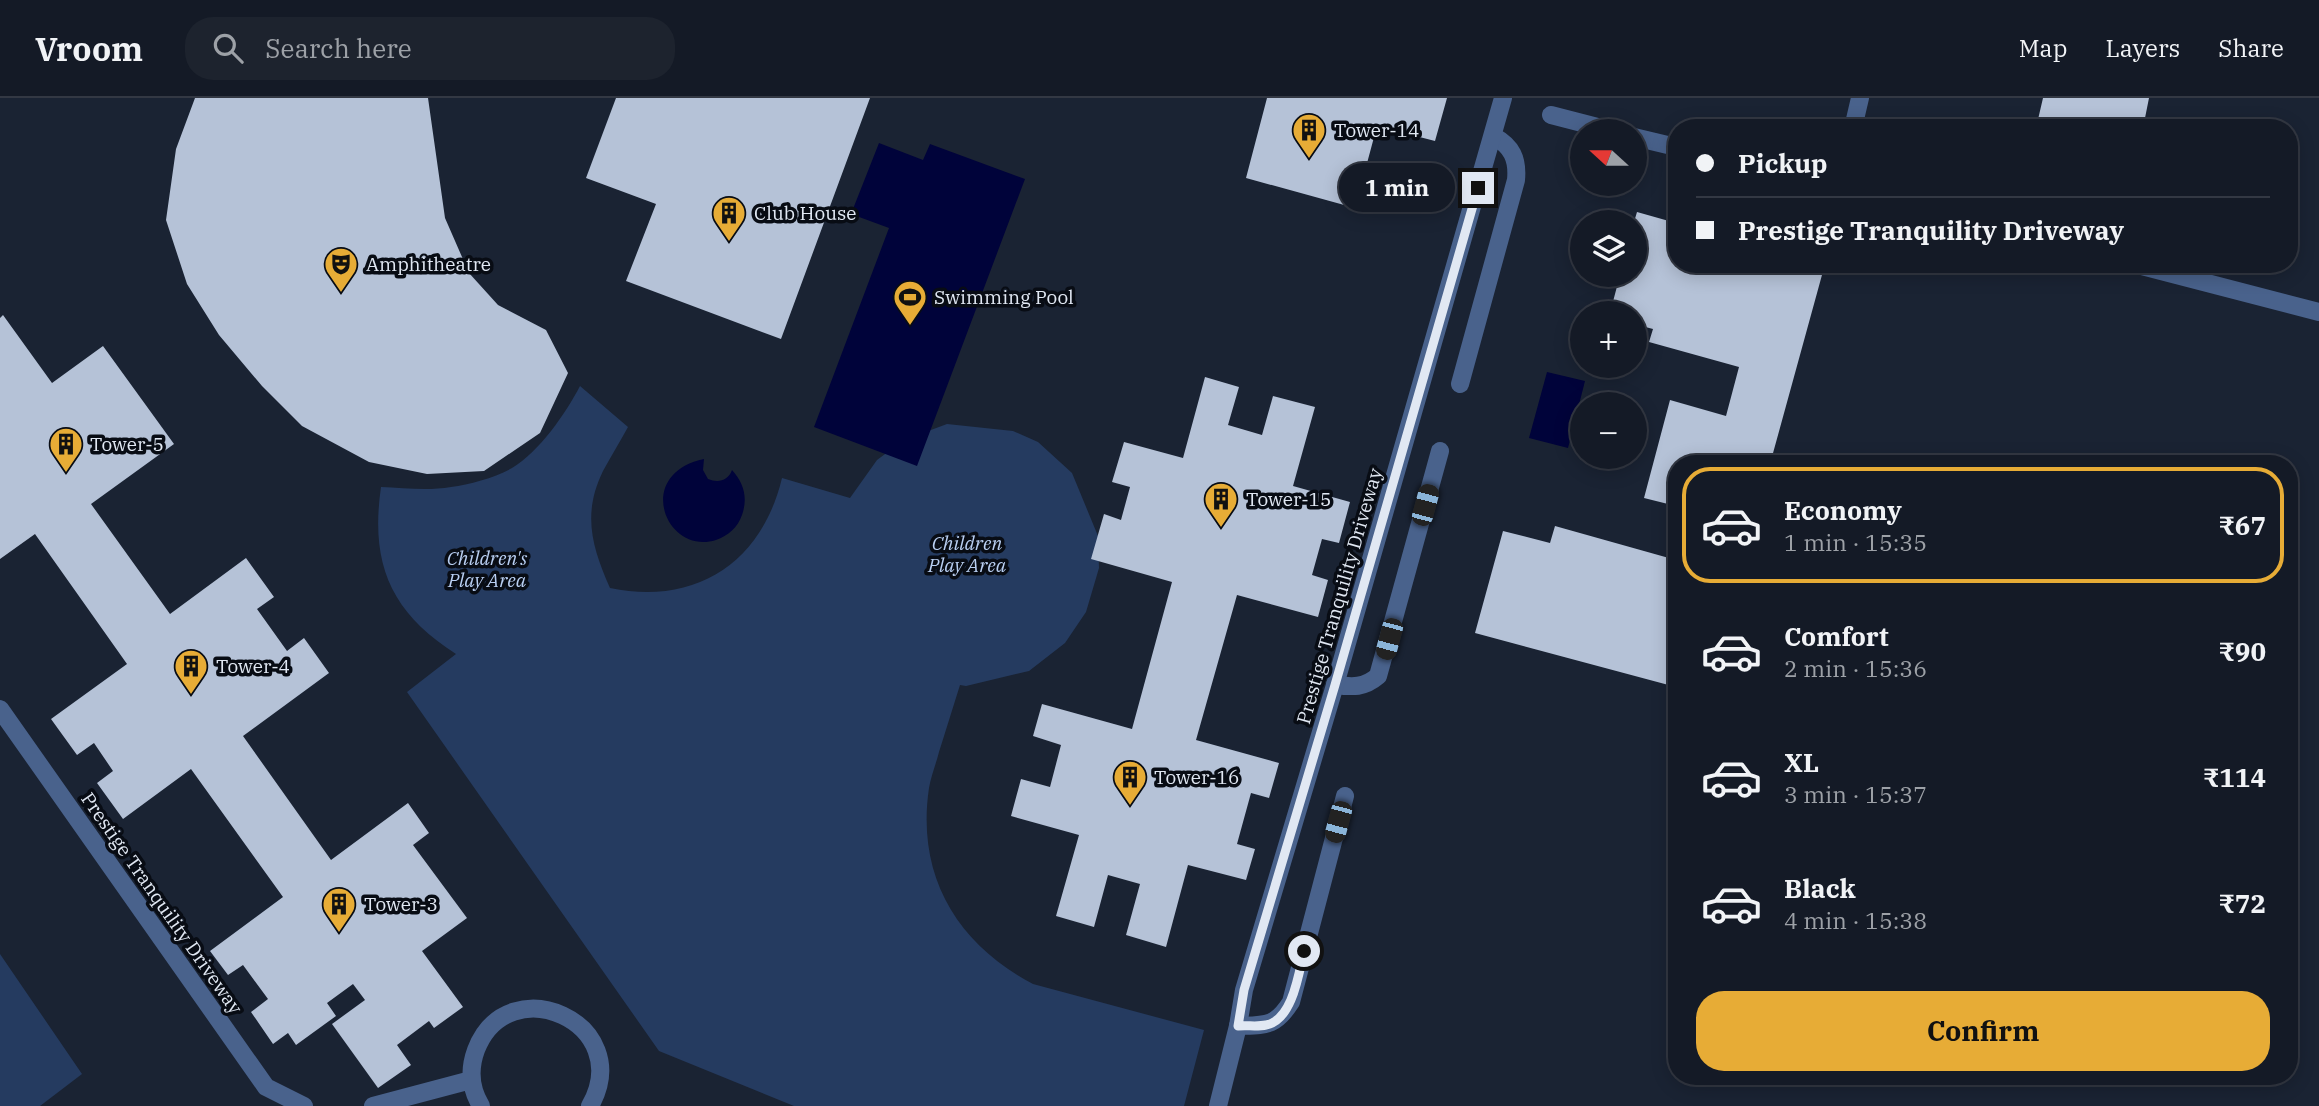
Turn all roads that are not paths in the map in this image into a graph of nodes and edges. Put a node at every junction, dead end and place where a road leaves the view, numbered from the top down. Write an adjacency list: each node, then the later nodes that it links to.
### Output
1 (1503, 98): 6 (street, Prestige Tranquility Driveway)
2 (1860, 98): 4 (street)
3 (1551, 116): 5 (street)
4 (1855, 119)
5 (1570, 121)
6 (1493, 136): 11 (street); 13 (street, Prestige Tranquility Driveway)
7 (1647, 140): 8 (street)
8 (1668, 145)
9 (2169, 273): 10 (street)
10 (2319, 312)
11 (1460, 384)
12 (1440, 451): 13 (street)
13 (1335, 685): 16 (street, Prestige Tranquility Driveway)
14 (0, 709): 18 (street, Prestige Tranquility Driveway)
15 (1345, 796): 16 (street)
16 (1238, 1026): 22 (street, Prestige Tranquility Driveway)
17 (471, 1080): 19 (street); 20 (street); 21 (street)
18 (303, 1106)
19 (373, 1106)
20 (481, 1106)
21 (590, 1106)
22 (1218, 1106)

